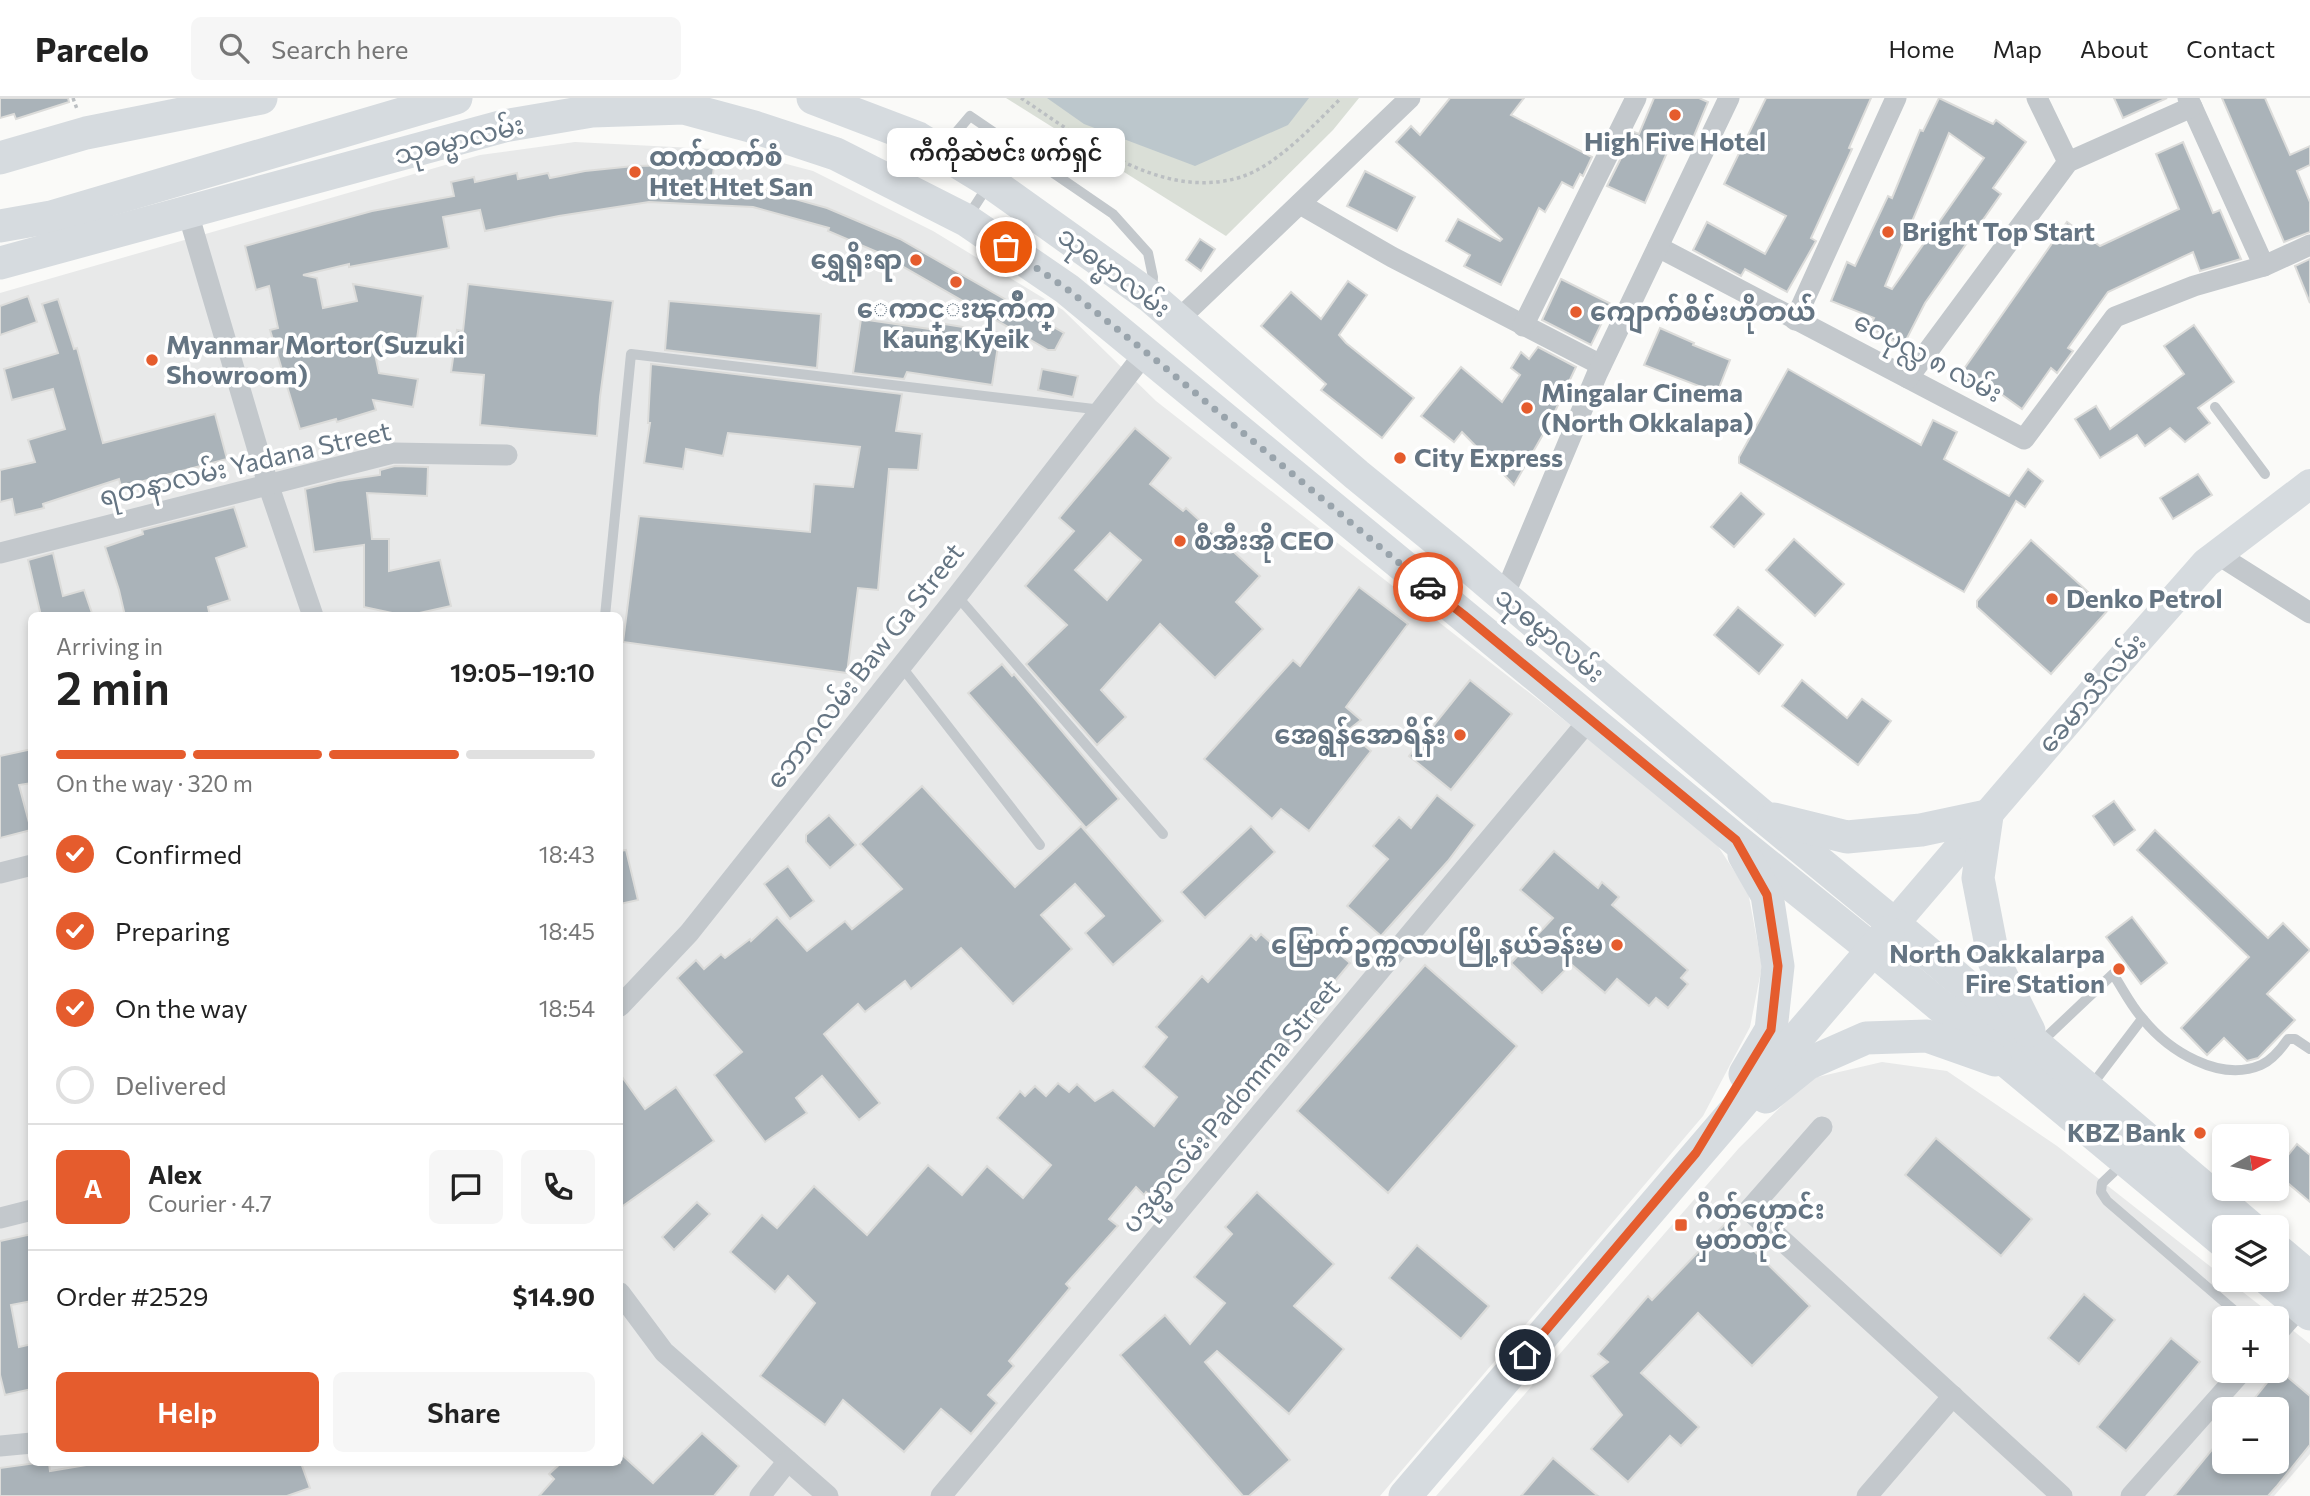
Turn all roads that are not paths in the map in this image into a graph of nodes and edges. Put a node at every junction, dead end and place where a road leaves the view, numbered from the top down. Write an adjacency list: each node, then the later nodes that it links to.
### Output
1 (261, 98): 12 (main road)
2 (456, 98): 18 (main road)
3 (813, 98): 11 (main road, သုဓမ္မာလမ်း)
4 (1410, 98): 15 (street)
5 (1636, 98): 26 (street)
6 (1729, 98): 20 (street)
7 (1896, 98): 25 (street)
8 (2037, 98): 13 (street)
9 (2190, 102): 13 (street); 22 (street)
10 (669, 103): 16 (main road, သုဓမ္မာလမ်း); 17 (main road, သုဓမ္မာလမ်း)
11 (940, 152): 14 (main road, သုဓမ္မာလမ်း); 23 (lane)
12 (0, 158)
13 (2068, 162): 29 (street)
14 (990, 182): 17 (lane); 23 (main road, သုဓမ္မာလမ်း)
15 (1300, 204): 24 (street); 26 (street)
16 (188, 213): 21 (main road, သုဓမ္မာလမ်း); 34 (street)
17 (966, 220): 27 (main road, သုဓမ္မာလမ်း)
18 (0, 226)
19 (2310, 246): 22 (street)
20 (1658, 247): 25 (street, ဝေပုလ္လ ၈ လမ်း); 28 (street)
21 (0, 263)
22 (2264, 266): 29 (street, ဝေပုလ္လ ၈ လမ်း)
23 (1151, 298): 24 (main road, သုဓမ္မာလမ်း)
24 (1178, 320): 38 (main road, သုဓမ္မာလမ်း)
25 (1795, 320): 29 (street, ဝေပုလ္လ ၈ လမ်း)
26 (1523, 326): 28 (street)
27 (1145, 353): 31 (street, ဘောဂလမ်း Baw Ga Street); 44 (main road, သုဓမ္မာလမ်း)
28 (1601, 365): 38 (street)
29 (1908, 378)
30 (2215, 407): 33 (lane)
31 (1102, 410): 39 (street, ဘောဂလမ်း Baw Ga Street); 41 (lane)
32 (507, 455): 34 (street, ရတနာလမ်း Yadana Street)
33 (2265, 474)
34 (268, 484): 36 (street, ရတနာလမ်း Yadana Street); 40 (street)
35 (2310, 484): 37 (main road, ခေမာသီလမ်း)
36 (0, 552)
37 (2217, 554): 42 (street); 46 (main road, ခေမာသီလမ်း)
38 (1499, 592): 45 (main road, သုဓမ္မာလမ်း)
39 (957, 596): 43 (street, ဘောဂလမ်း Baw Ga Street); 47 (lane)
40 (312, 612)
41 (605, 612)
42 (2310, 613)
43 (901, 666): 49 (lane); 54 (street, ဘောဂလမ်း Baw Ga Street)
44 (1589, 720): 48 (main road, သုဓမ္မာလမ်း); 79 (street, ပဒုမ္မာလမ်း Padomma Street)
45 (1759, 813): 46 (main road); 52 (main road, သုဓမ္မာလမ်း)
46 (1987, 816): 52 (main road, ခေမာသီလမ်း); 57 (main road)
47 (1163, 834)
48 (1736, 840): 53 (main road, သုဓမ္မာလမ်း); 60 (main road)
49 (1040, 845)
50 (28, 866): 51 (street)
51 (0, 873)
52 (1894, 924): 53 (main road); 57 (main road, သုဓမ္မာလမ်း)
53 (1874, 950): 57 (main road, သုဓမ္မာလမ်း); 60 (main road)
54 (623, 1003)
55 (2142, 1019): 56 (lane); 57 (lane); 58 (lane)
56 (2310, 1049)
57 (2026, 1057): 58 (main road, သုဓမ္မာလမ်း); 60 (main road)
58 (2079, 1101): 61 (main road, သုဓမ္မာလမ်း); 63 (main road, သုဓမ္မာလမ်း)
59 (1822, 1128): 73 (street)
60 (1696, 1153): 80 (main road)
61 (2127, 1160): 65 (main road, သုဓမ္မာလမ်း); 70 (lane)
62 (28, 1211): 64 (street)
63 (2234, 1215)
64 (0, 1218)
65 (2212, 1232)
66 (2289, 1270): 68 (main road)
67 (2289, 1290): 68 (main road)
68 (2307, 1299): 71 (street)
69 (625, 1301): 76 (street)
70 (2229, 1306)
71 (2289, 1319)
72 (2231, 1383): 83 (street)
73 (1953, 1396): 81 (street); 82 (street)
74 (28, 1443): 75 (street)
75 (0, 1446)
76 (788, 1461): 77 (street); 78 (street)
77 (760, 1496)
78 (828, 1496)
79 (941, 1496)
80 (1405, 1496)
81 (1867, 1496)
82 (2062, 1496)
83 (2130, 1496)

